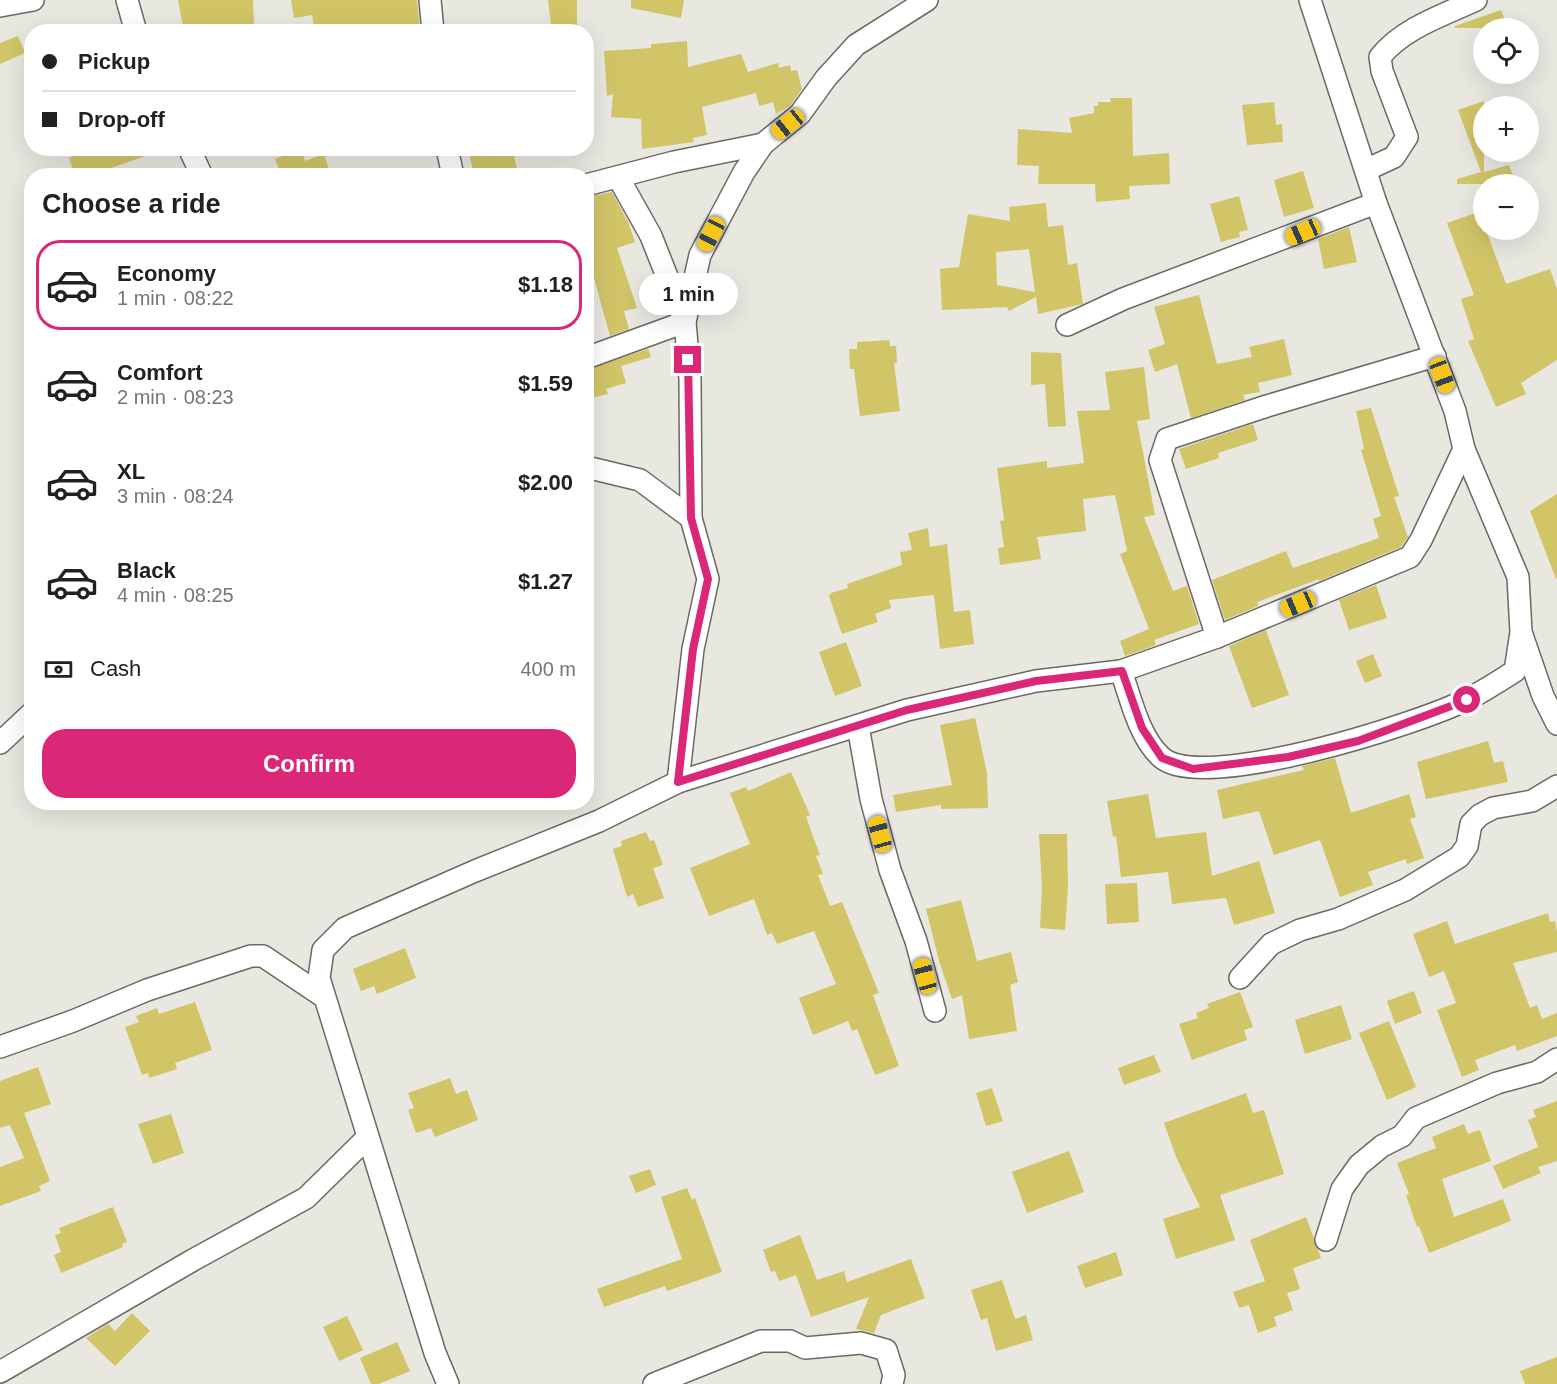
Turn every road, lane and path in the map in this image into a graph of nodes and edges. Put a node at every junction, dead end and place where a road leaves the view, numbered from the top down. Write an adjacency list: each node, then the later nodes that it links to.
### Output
1 (33, 0): 7 (street)
2 (127, 0): 8 (street)
3 (430, 0): 9 (street)
4 (927, 0): 10 (street)
5 (1310, 0): 11 (street)
6 (1476, 0): 11 (street)
7 (0, 6)
8 (134, 24)
9 (432, 24)
10 (763, 144): 12 (street); 15 (street)
11 (1366, 170): 14 (street)
12 (618, 177): 13 (street); 15 (street)
13 (594, 183)
14 (1376, 203): 16 (street); 18 (street)
15 (685, 322): 17 (street); 21 (street)
16 (1067, 325)
17 (594, 355)
18 (1435, 356): 19 (street); 23 (street)
19 (1464, 449): 22 (street); 23 (street)
20 (594, 469): 21 (street)
21 (691, 518): 29 (street)
22 (1521, 632): 24 (street); 26 (street)
23 (1217, 638): 24 (street)
24 (1122, 671): 27 (street)
25 (24, 720): 28 (street)
26 (1557, 724)
27 (858, 726): 29 (street); 33 (street)
28 (0, 743)
29 (678, 782): 32 (street)
30 (1557, 786): 31 (street)
31 (1240, 978)
32 (324, 997): 34 (street); 36 (street)
33 (935, 1011)
34 (0, 1047)
35 (1557, 1059): 37 (street)
36 (368, 1137): 38 (street); 39 (street)
37 (1326, 1240)
38 (0, 1372)
39 (448, 1384)
40 (654, 1384): 41 (street)
41 (892, 1384)

